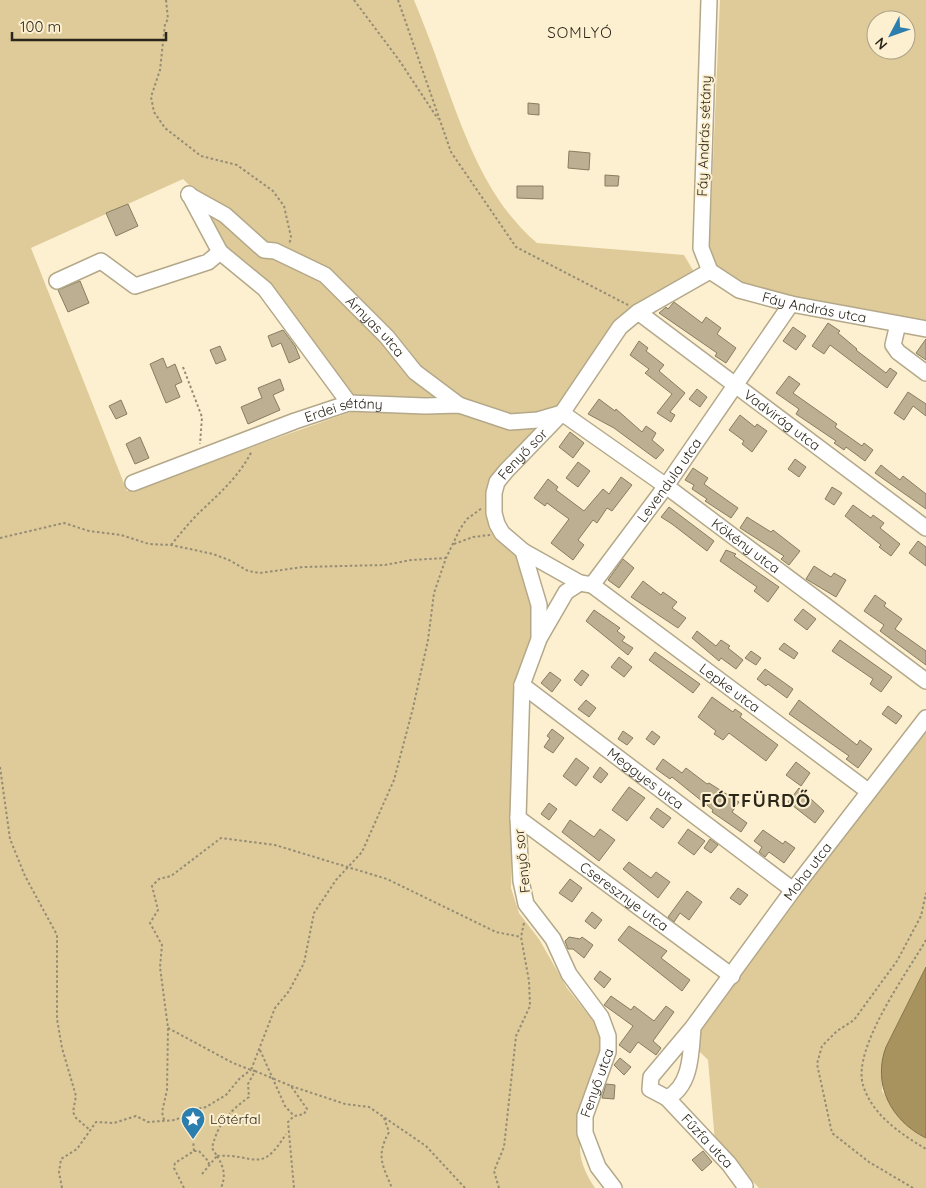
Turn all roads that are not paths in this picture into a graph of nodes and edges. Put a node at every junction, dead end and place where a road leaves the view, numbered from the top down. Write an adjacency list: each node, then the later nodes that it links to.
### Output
1 (709, 0): 3 (street, Fáy András sétány)
2 (220, 252): 4 (street); 11 (street); 12 (street, Árnyas utca)
3 (710, 271): 5 (street, Fáy András utca); 6 (street, Fenyő sor)
4 (57, 281)
5 (791, 304): 7 (street, Fáy András utca); 10 (street, Levendula utca)
6 (638, 312): 10 (street, Vadvirág utca); 13 (street, Fenyő sor)
7 (898, 324): 8 (street, Fáy András utca); 9 (street)
8 (926, 329)
9 (926, 373)
10 (737, 385): 15 (street, Levendula utca); 16 (street, Vadvirág utca)
11 (350, 403): 12 (street, Erdei sétány); 14 (street, Erdei sétány)
12 (459, 405): 13 (street, Erdei sétány)
13 (562, 413): 15 (street, Kökény utca); 17 (street, Fenyő sor)
14 (133, 483)
15 (666, 486): 18 (street, Levendula utca); 20 (street, Kökény utca)
16 (926, 528)
17 (523, 551): 18 (street, Lepke utca); 19 (street, Fenyő sor)
18 (586, 584): 19 (street, Levendula utca); 23 (street, Lepke utca)
19 (539, 639): 21 (street, Fenyő sor)
20 (926, 681)
21 (522, 684): 24 (street, Fenyő sor); 25 (street, Meggyes utca)
22 (926, 718): 23 (street, Moha utca)
23 (868, 791): 25 (street, Moha utca)
24 (518, 818): 26 (street, Fenyő sor); 27 (street, Cseresznye utca)
25 (793, 890): 27 (street, Moha utca)
26 (526, 904): 31 (street, Fenyő utca)
27 (732, 976): 28 (street, Moha utca)
28 (693, 1027): 29 (street); 29 (street, Moha utca)
29 (667, 1098): 30 (street, Fűzfa utca)
30 (745, 1186)
31 (614, 1188)

